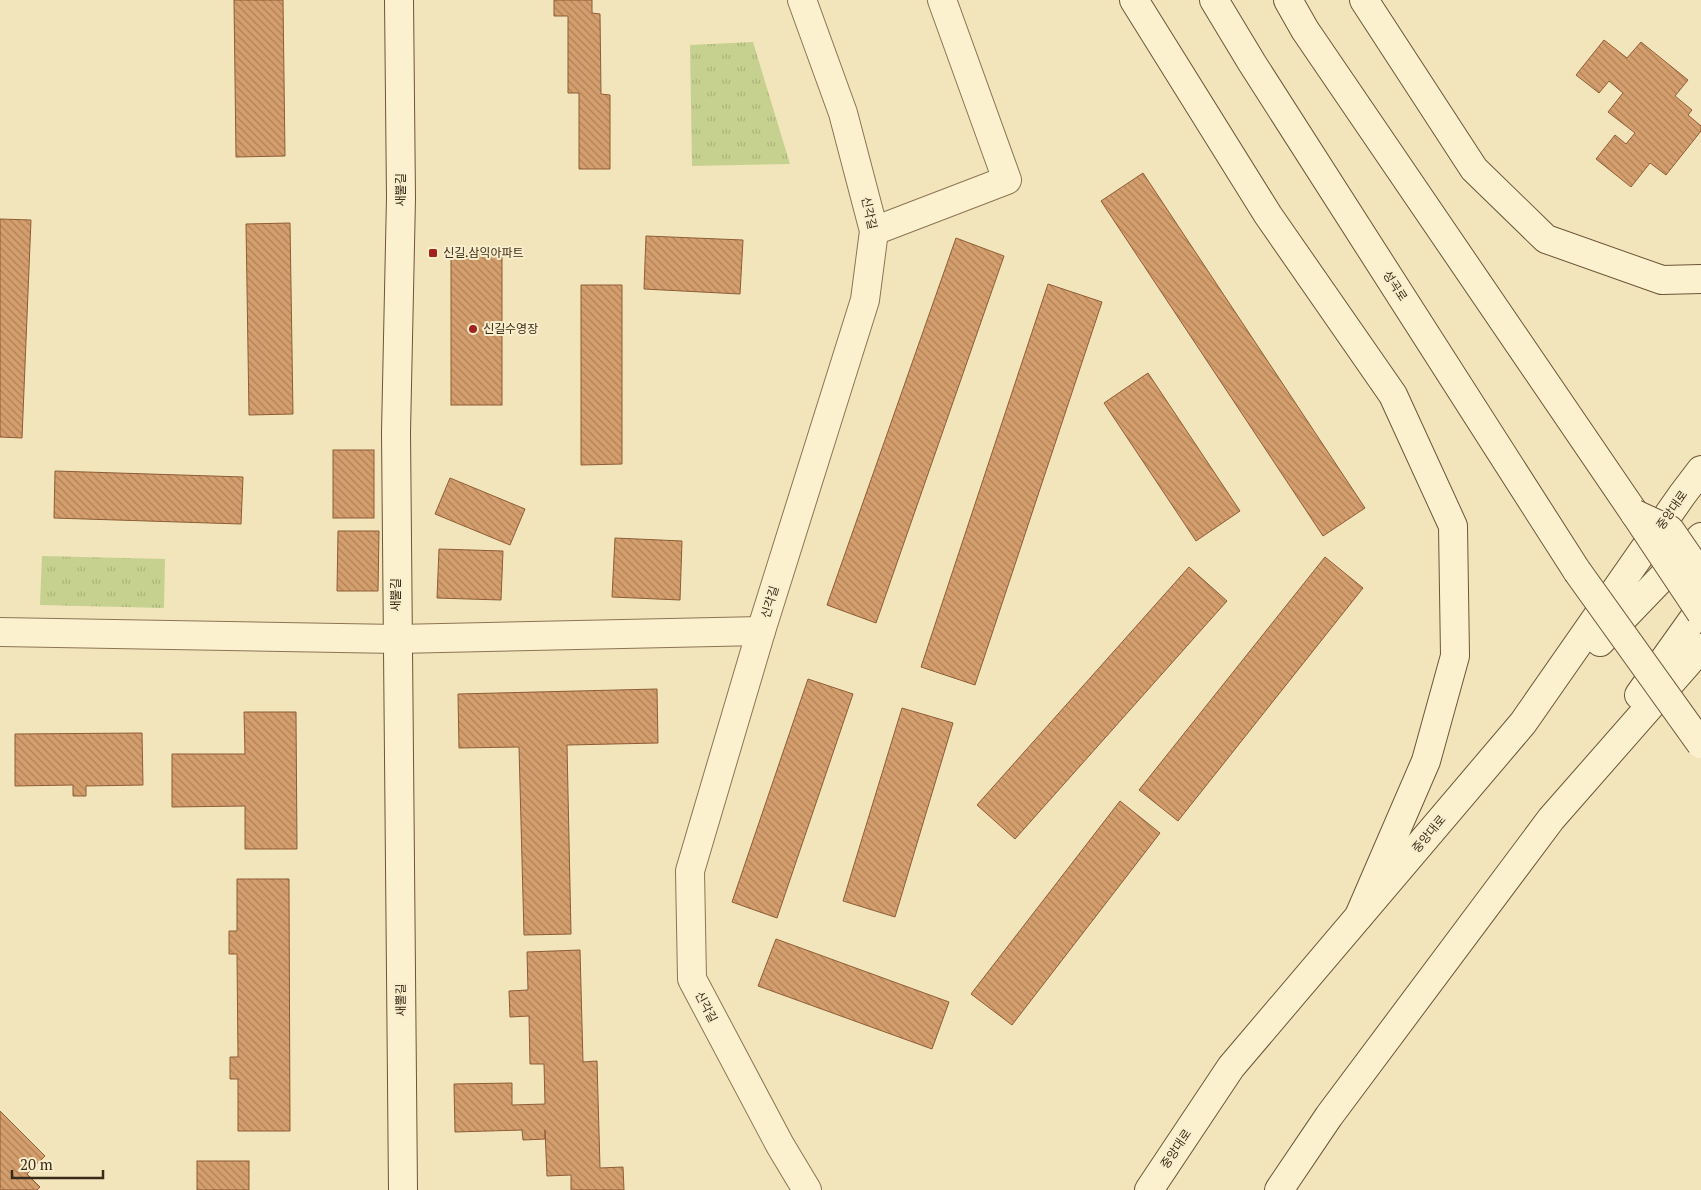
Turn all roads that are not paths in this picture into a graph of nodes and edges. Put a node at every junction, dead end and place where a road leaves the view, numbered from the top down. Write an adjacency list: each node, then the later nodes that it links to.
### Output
1 (400, 0): 18 (main road, 새뿔길)
2 (802, 0): 8 (main road, 신각길)
3 (942, 0): 8 (main road)
4 (1134, 0): 23 (main road)
5 (1214, 0): 21 (main road, 성곡로, bridge)
6 (1288, 0): 11 (main road)
7 (1364, 0): 9 (main road)
8 (874, 231): 16 (main road, 신각길)
9 (1701, 279)
10 (1701, 470): 20 (main road, 중앙대로)
11 (1635, 514): 13 (main road, bridge); 15 (main road, bridge)
12 (1701, 537): 20 (main road)
13 (1701, 575)
14 (1701, 608): 22 (main road)
15 (1701, 613)
16 (761, 631): 18 (main road); 25 (main road, 신각길)
17 (0, 632): 18 (main road)
18 (397, 639): 24 (main road, 새뿔길)
19 (1701, 648): 22 (main road)
20 (1523, 723): 23 (main road, 중앙대로)
21 (1701, 744)
22 (1551, 819): 27 (main road)
23 (1360, 916): 26 (main road, 중앙대로)
24 (403, 1190)
25 (807, 1190)
26 (1149, 1190)
27 (1278, 1190)

